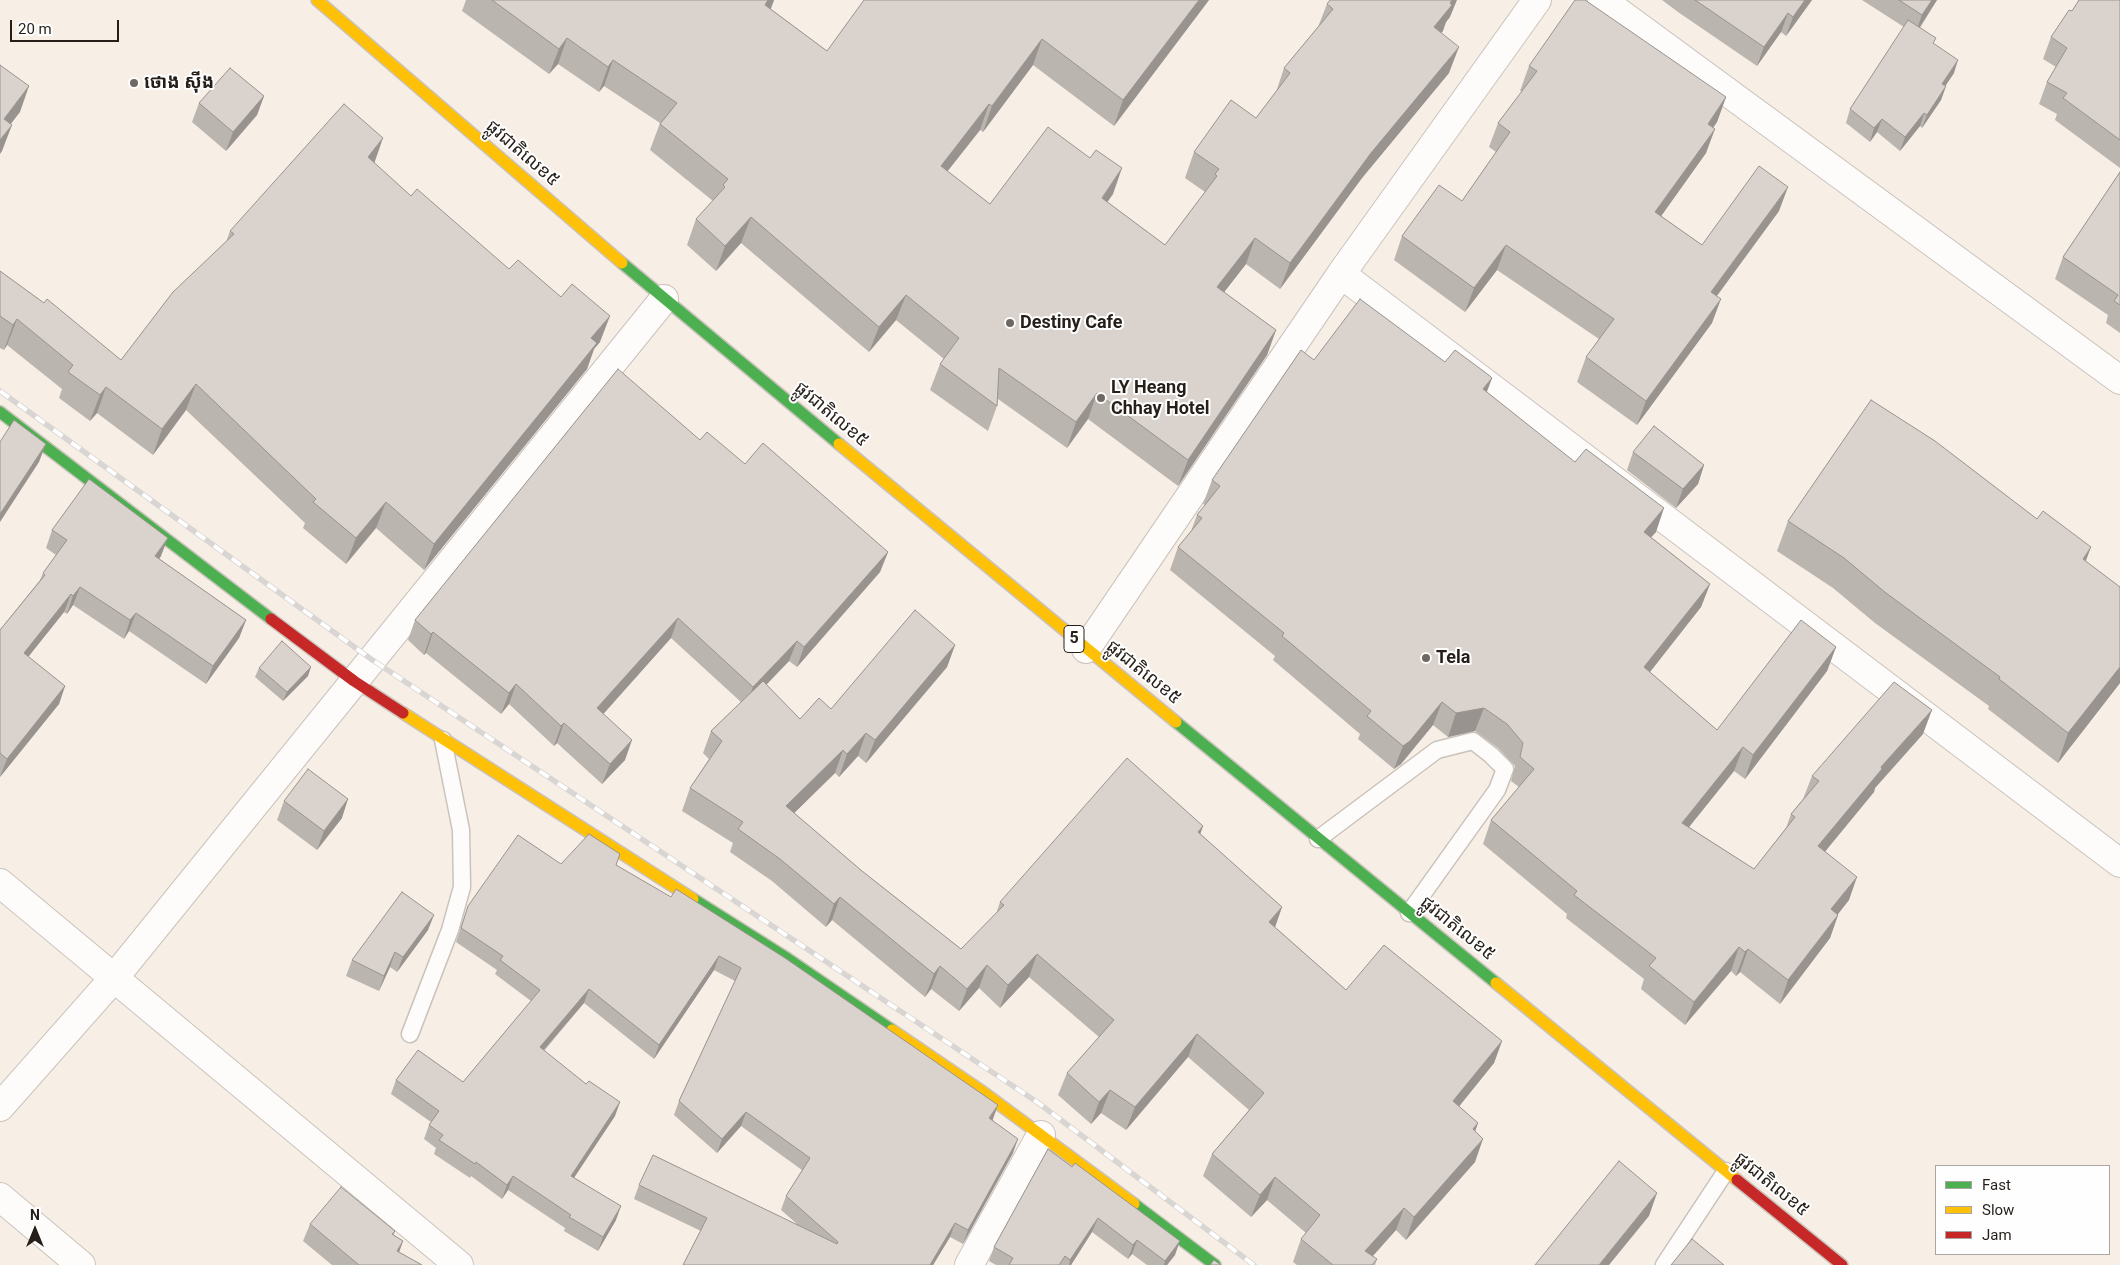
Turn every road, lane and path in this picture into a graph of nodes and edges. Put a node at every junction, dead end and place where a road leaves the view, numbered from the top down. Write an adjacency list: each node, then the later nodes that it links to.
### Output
1 (316, 0): 5 (main road, ផ្លូវជាតិលេខ៥ / 5)
2 (1537, 0): 4 (street)
3 (1602, 0): 6 (street)
4 (1341, 274): 8 (street); 12 (street)
5 (664, 299): 8 (main road, ផ្លូវជាតិលេខ៥ / 5); 9 (street)
6 (2120, 380)
7 (0, 412): 9 (main road)
8 (1086, 649): 11 (main road, ផ្លូវជាតិលេខ៥ / 5)
9 (354, 681): 10 (main road); 15 (street)
10 (442, 740): 16 (lane); 18 (main road)
11 (1318, 839): 14 (main road, ផ្លូវជាតិលេខ៥ / 5); 14 (lane)
12 (2120, 863)
13 (0, 883): 15 (street)
14 (1409, 913): 19 (main road, ផ្លូវជាតិលេខ៥ / 5)
15 (114, 978): 17 (street); 23 (street)
16 (410, 1034)
17 (0, 1107)
18 (1041, 1135): 21 (main road); 24 (street)
19 (1726, 1171): 26 (lane); 27 (main road, ផ្លូវជាតិលេខ៥ / 5)
20 (0, 1198): 22 (street)
21 (1197, 1259): 25 (main road)
22 (81, 1265)
23 (459, 1265)
24 (969, 1265)
25 (1215, 1265)
26 (1664, 1265)
27 (1842, 1265)

